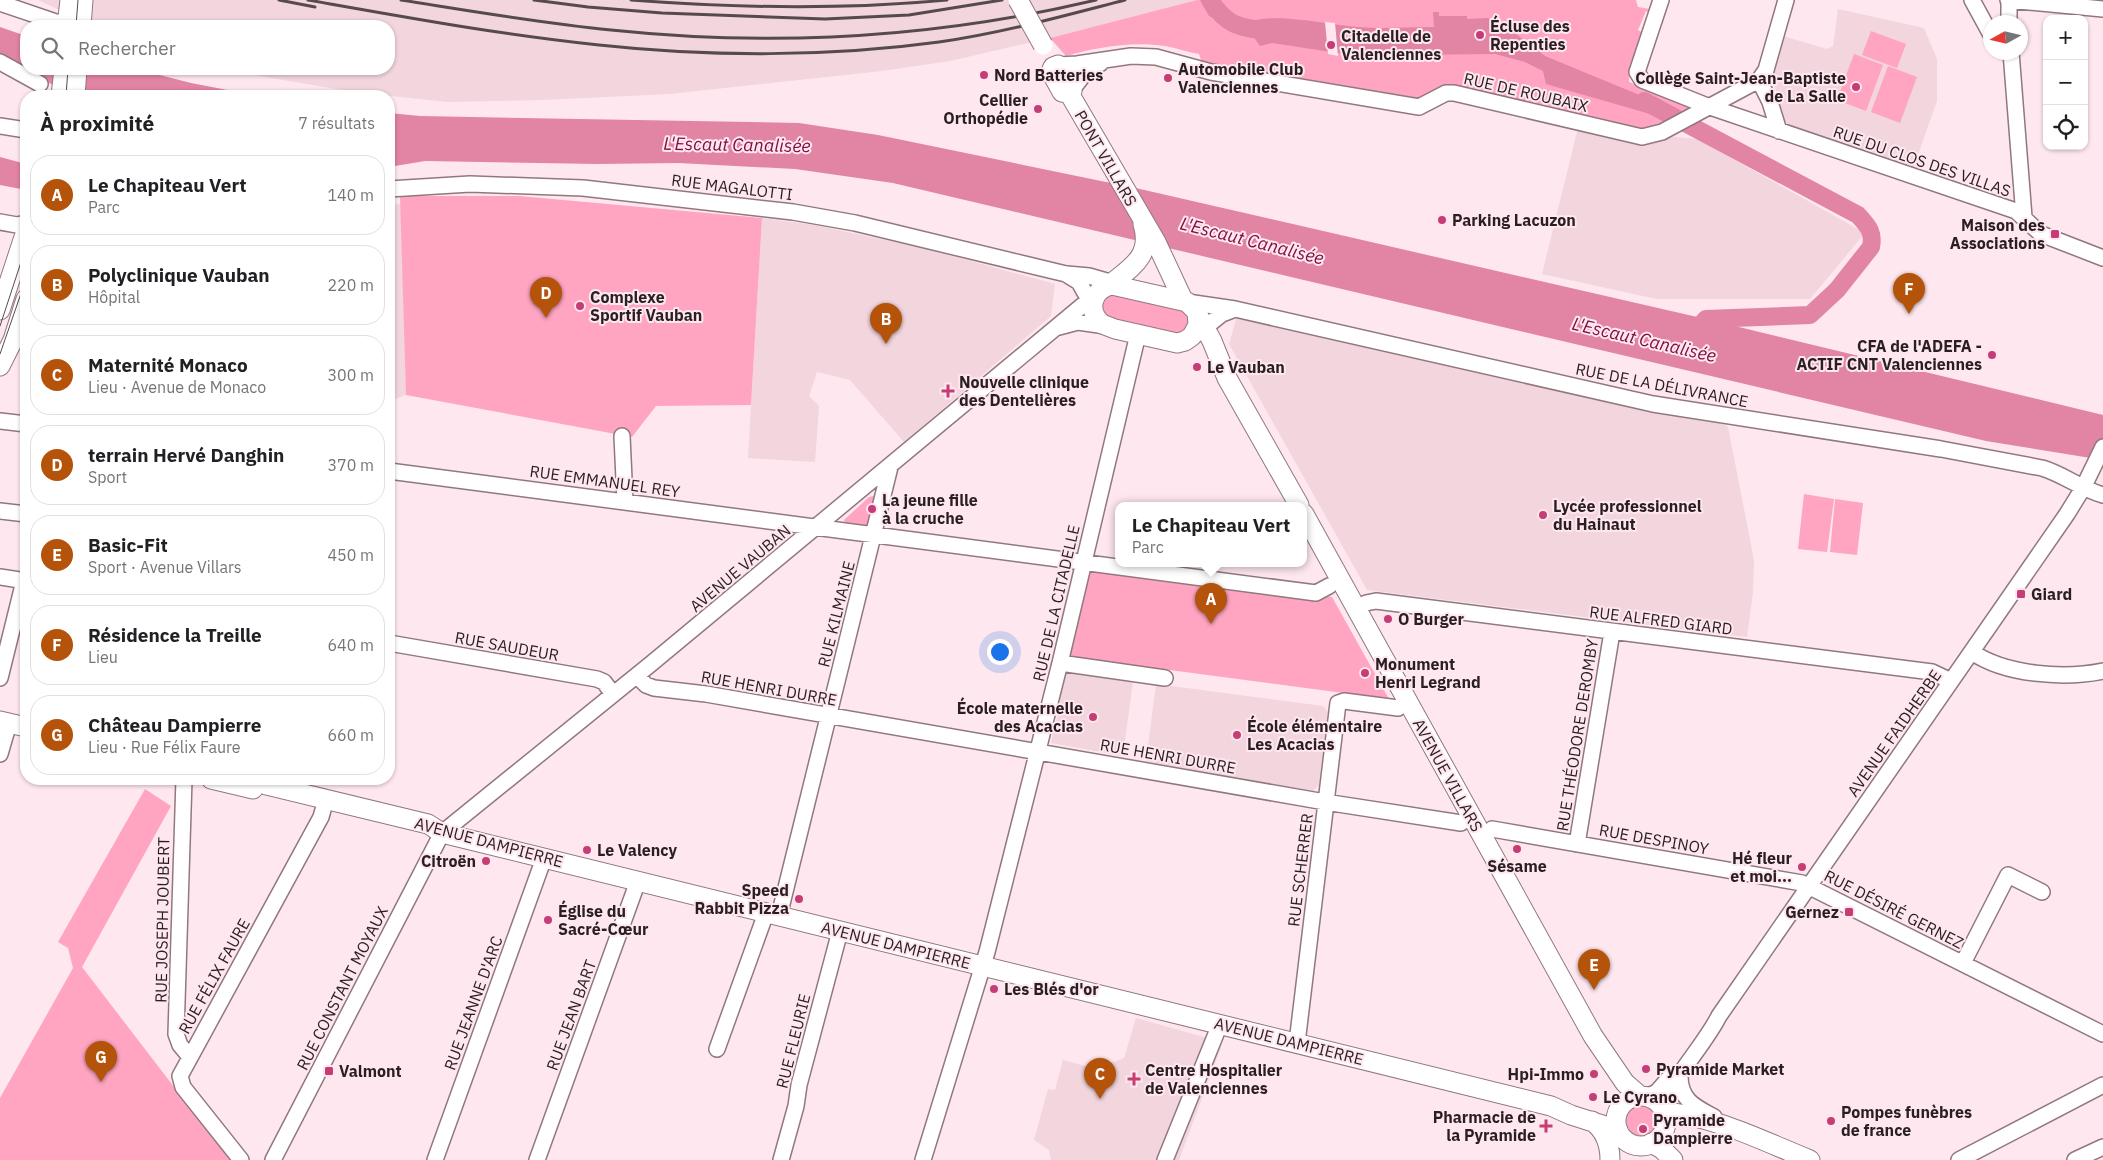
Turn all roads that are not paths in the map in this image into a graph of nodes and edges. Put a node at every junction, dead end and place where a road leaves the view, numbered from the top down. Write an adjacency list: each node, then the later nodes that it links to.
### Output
1 (83, 0): 11 (main road)
2 (1018, 0): 16 (main road, bridge)
3 (1661, 0): 26 (street, RUE DU CLOS DES VILLAS)
4 (1786, 0): 21 (street)
5 (1972, 0): 12 (street)
6 (2009, 0): 8 (street); 9 (street)
7 (0, 3): 10 (street)
8 (2103, 9)
9 (2009, 15)
10 (50, 20)
11 (72, 20)
12 (1983, 20)
13 (1112, 59): 16 (street, RUE DE ROUBAIX); 25 (street); 26 (street, RUE DE ROUBAIX)
14 (2011, 60): 31 (street)
15 (0, 62): 17 (street)
16 (1057, 65): 25 (main road, PONT VILLARS)
17 (20, 73)
18 (24, 75): 22 (street)
19 (63, 75): 23 (main road)
20 (77, 75): 24 (main road)
21 (1759, 80): 26 (street); 29 (street)
22 (40, 84)
23 (62, 90)
24 (75, 90)
25 (1070, 92): 33 (main road, PONT VILLARS)
26 (1705, 110): 29 (street, RUE DU CLOS DES VILLAS)
27 (0, 126): 28 (street)
28 (20, 129)
29 (1779, 131): 31 (street, RUE DU CLOS DES VILLAS)
30 (395, 188): 39 (street, RUE MAGALOTTI)
31 (2024, 217): 38 (street, RUE DU CLOS DES VILLAS)
32 (0, 222): 35 (street)
33 (1143, 223): 40 (main road, PONT VILLARS); 44 (main road, PONT VILLARS)
34 (0, 228): 36 (street)
35 (20, 228)
36 (20, 233)
37 (20, 249): 42 (main road)
38 (2103, 258)
39 (1066, 274): 40 (street, RUE MAGALOTTI); 40 (street, RUE MAGALOTTI)
40 (1104, 293): 44 (main road); 45 (main road); 46 (street, AVENUE VAUBAN)
41 (1235, 309): 44 (street, RUE DE LA DÉLIVRANCE); 44 (street); 56 (street, RUE DE LA DÉLIVRANCE)
42 (0, 310)
43 (20, 317): 48 (main road)
44 (1190, 320): 47 (main road); 49 (main road); 49 (main road)
45 (1106, 326): 46 (street, AVENUE VAUBAN); 47 (main road)
46 (1058, 328): 54 (street, AVENUE VAUBAN)
47 (1138, 334): 65 (street, RUE DE LA CITADELLE)
48 (0, 366)
49 (1227, 378): 59 (main road)
50 (0, 421): 51 (street)
51 (20, 423)
52 (622, 436): 58 (street)
53 (2103, 446): 56 (street, AVENUE FAIDHERBE)
54 (890, 467): 63 (street, AVENUE VAUBAN); 64 (street, RUE KILMAINE)
55 (395, 472): 58 (street, RUE EMMANUEL REY)
56 (2083, 488): 57 (street, RUE DE LA DÉLIVRANCE); 75 (street, AVENUE FAIDHERBE)
57 (2103, 495)
58 (625, 501): 63 (street, RUE EMMANUEL REY)
59 (1297, 502)
60 (0, 512): 61 (street)
61 (20, 514)
62 (1307, 519): 109 (main road, AVENUE VILLARS)
63 (816, 527): 64 (street, RUE EMMANUEL REY); 78 (street, AVENUE VAUBAN)
64 (874, 534): 65 (street, RUE EMMANUEL REY); 84 (street, RUE KILMAINE)
65 (1084, 561): 66 (street, RUE EMMANUEL REY); 76 (street, RUE DE LA CITADELLE)
66 (1115, 565)
67 (1128, 567): 70 (street, RUE EMMANUEL REY)
68 (0, 577): 69 (street)
69 (20, 580)
70 (1329, 586)
71 (20, 600): 79 (street)
72 (1366, 604): 73 (street, RUE ALFRED GIARD)
73 (1612, 632): 81 (street, RUE ALFRED GIARD); 97 (street, RUE THÉODORE DEROMBY)
74 (395, 644): 82 (street, RUE SAUDEUR)
75 (1972, 652): 77 (street); 81 (street, AVENUE FAIDHERBE)
76 (1060, 663): 80 (street); 87 (street, RUE DE LA CITADELLE)
77 (2103, 671)
78 (637, 676): 82 (street, AVENUE VAUBAN); 84 (street, RUE HENRI DURRE)
79 (0, 678)
80 (1165, 678)
81 (1951, 681): 100 (street, AVENUE FAIDHERBE)
82 (613, 694): 96 (street, AVENUE VAUBAN)
83 (1398, 708): 92 (street, RUE SCHERRER)
84 (829, 716): 87 (street, RUE HENRI DURRE); 102 (street, RUE KILMAINE)
85 (8, 726): 86 (main road); 88 (street)
86 (20, 732)
87 (1038, 751): 92 (street, RUE HENRI DURRE); 105 (street, RUE DE LA CITADELLE)
88 (0, 754)
89 (184, 785): 112 (street, RUE JOSEPH JOUBERT)
90 (240, 785): 93 (main road)
91 (263, 785): 93 (main road)
92 (1326, 802): 94 (street, RUE HENRI DURRE); 110 (street, RUE SCHERRER)
93 (325, 803): 96 (main road, AVENUE DAMPIERRE); 112 (street, RUE FÉLIX FAURE)
94 (1461, 823)
95 (1492, 829): 97 (street, RUE DESPINOY)
96 (442, 832): 98 (main road, AVENUE DAMPIERRE); 123 (street, RUE CONSTANT MOYAUX)
97 (1576, 844): 100 (street, RUE DESPINOY)
98 (544, 858): 99 (main road, AVENUE DAMPIERRE); 124 (street, RUE JEANNE D'ARC)
99 (638, 881): 102 (main road, AVENUE DAMPIERRE); 125 (street, RUE JEAN BART)
100 (1809, 886): 104 (street, RUE DÉSIRÉ GERNEZ); 106 (street, AVENUE FAIDHERBE)
101 (2042, 892): 104 (street, RUE DÉSIRÉ GERNEZ)
102 (772, 914): 103 (main road, AVENUE DAMPIERRE); 111 (street, RUE KILMAINE)
103 (840, 931): 105 (main road, AVENUE DAMPIERRE); 126 (street, RUE FLEURIE)
104 (1963, 963): 108 (street, RUE DÉSIRÉ GERNEZ)
105 (983, 966): 107 (main road, AVENUE DAMPIERRE); 127 (street, RUE DE LA CITADELLE)
106 (1719, 1016): 113 (street, AVENUE FAIDHERBE); 115 (street, AVENUE FAIDHERBE)
107 (1220, 1024): 110 (main road, AVENUE DAMPIERRE); 128 (street)
108 (2103, 1034)
109 (1593, 1036): 115 (main road, AVENUE VILLARS); 119 (main road, AVENUE VILLARS)
110 (1297, 1043): 116 (main road, AVENUE DAMPIERRE)
111 (717, 1049)
112 (190, 1057): 122 (street, RUE FÉLIX FAURE)
113 (1680, 1076): 117 (street, AVENUE FAIDHERBE); 120 (street)
114 (2103, 1085): 134 (street)
115 (1643, 1097): 117 (main road); 119 (main road)
116 (1551, 1106): 118 (main road, AVENUE DAMPIERRE); 119 (main road, AVENUE DAMPIERRE)
117 (1663, 1110): 119 (main road); 120 (main road)
118 (1591, 1121): 119 (main road, AVENUE DAMPIERRE); 129 (main road)
119 (1628, 1129): 130 (main road); 131 (main road); 132 (main road)
120 (1736, 1129): 133 (main road)
121 (2103, 1147): 135 (street)
122 (241, 1160)
123 (273, 1160)
124 (435, 1160)
125 (537, 1160)
126 (781, 1160)
127 (922, 1160)
128 (1165, 1160)
129 (1610, 1160)
130 (1616, 1160)
131 (1625, 1160)
132 (1673, 1160)
133 (1810, 1160)
134 (1959, 1160)
135 (2075, 1160)

